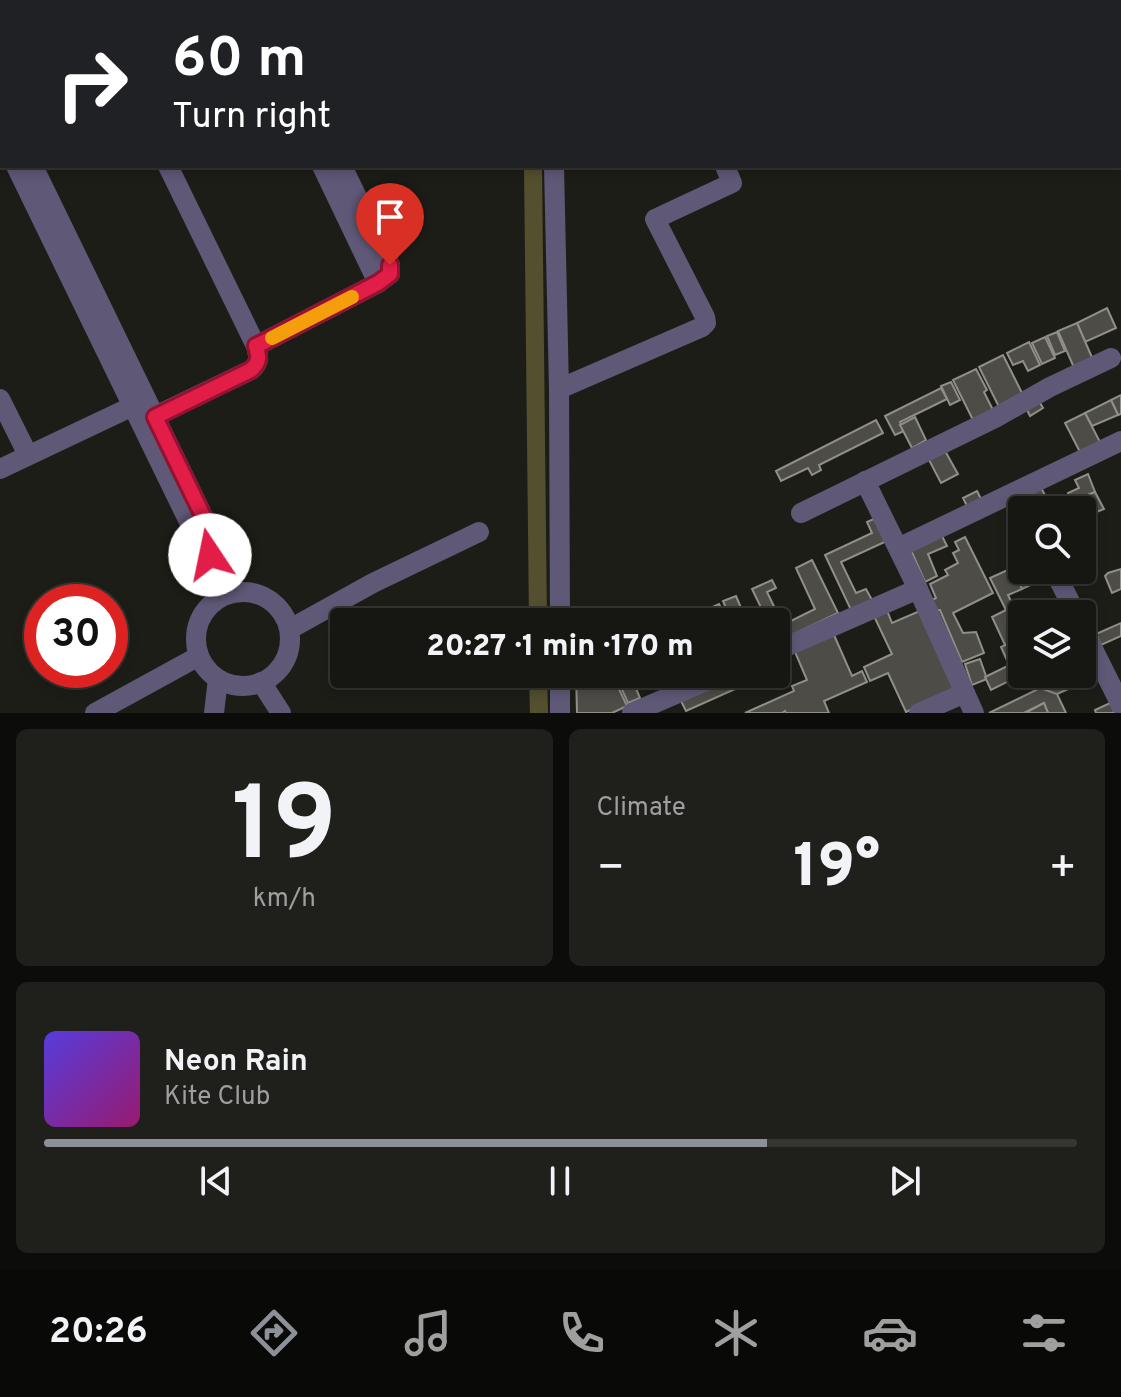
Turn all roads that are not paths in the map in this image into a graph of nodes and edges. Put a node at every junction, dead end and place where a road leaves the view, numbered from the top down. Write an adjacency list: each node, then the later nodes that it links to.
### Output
1 (17, 168): 13 (street)
2 (34, 168): 13 (street)
3 (169, 168): 9 (street)
4 (323, 168): 8 (street)
5 (343, 168): 8 (street)
6 (554, 168): 11 (street)
7 (726, 168): 11 (street)
8 (378, 283): 9 (street)
9 (256, 346): 13 (street)
10 (1111, 358): 17 (street)
11 (559, 389): 23 (street)
12 (0, 399): 15 (street)
13 (143, 415): 15 (street); 22 (street)
14 (1121, 441): 20 (street)
15 (28, 455): 16 (street)
16 (0, 469)
17 (865, 481): 18 (street); 20 (street)
18 (801, 513)
19 (479, 532): 24 (street)
20 (898, 548): 21 (street)
21 (918, 589): 25 (street); 32 (street)
22 (226, 595): 24 (street); 27 (street)
23 (560, 608)
24 (290, 629): 29 (street)
25 (790, 645)
26 (1096, 655): 33 (street)
27 (199, 656): 28 (street); 35 (street)
28 (223, 681): 29 (street); 36 (street); 37 (street)
29 (261, 682): 38 (street)
30 (560, 688): 39 (street)
31 (691, 688): 34 (street)
32 (965, 693): 40 (street); 41 (street)
33 (1121, 705)
34 (639, 712)
35 (95, 713)
36 (214, 713)
37 (225, 713)
38 (281, 713)
39 (560, 713)
40 (919, 713)
41 (974, 713)

